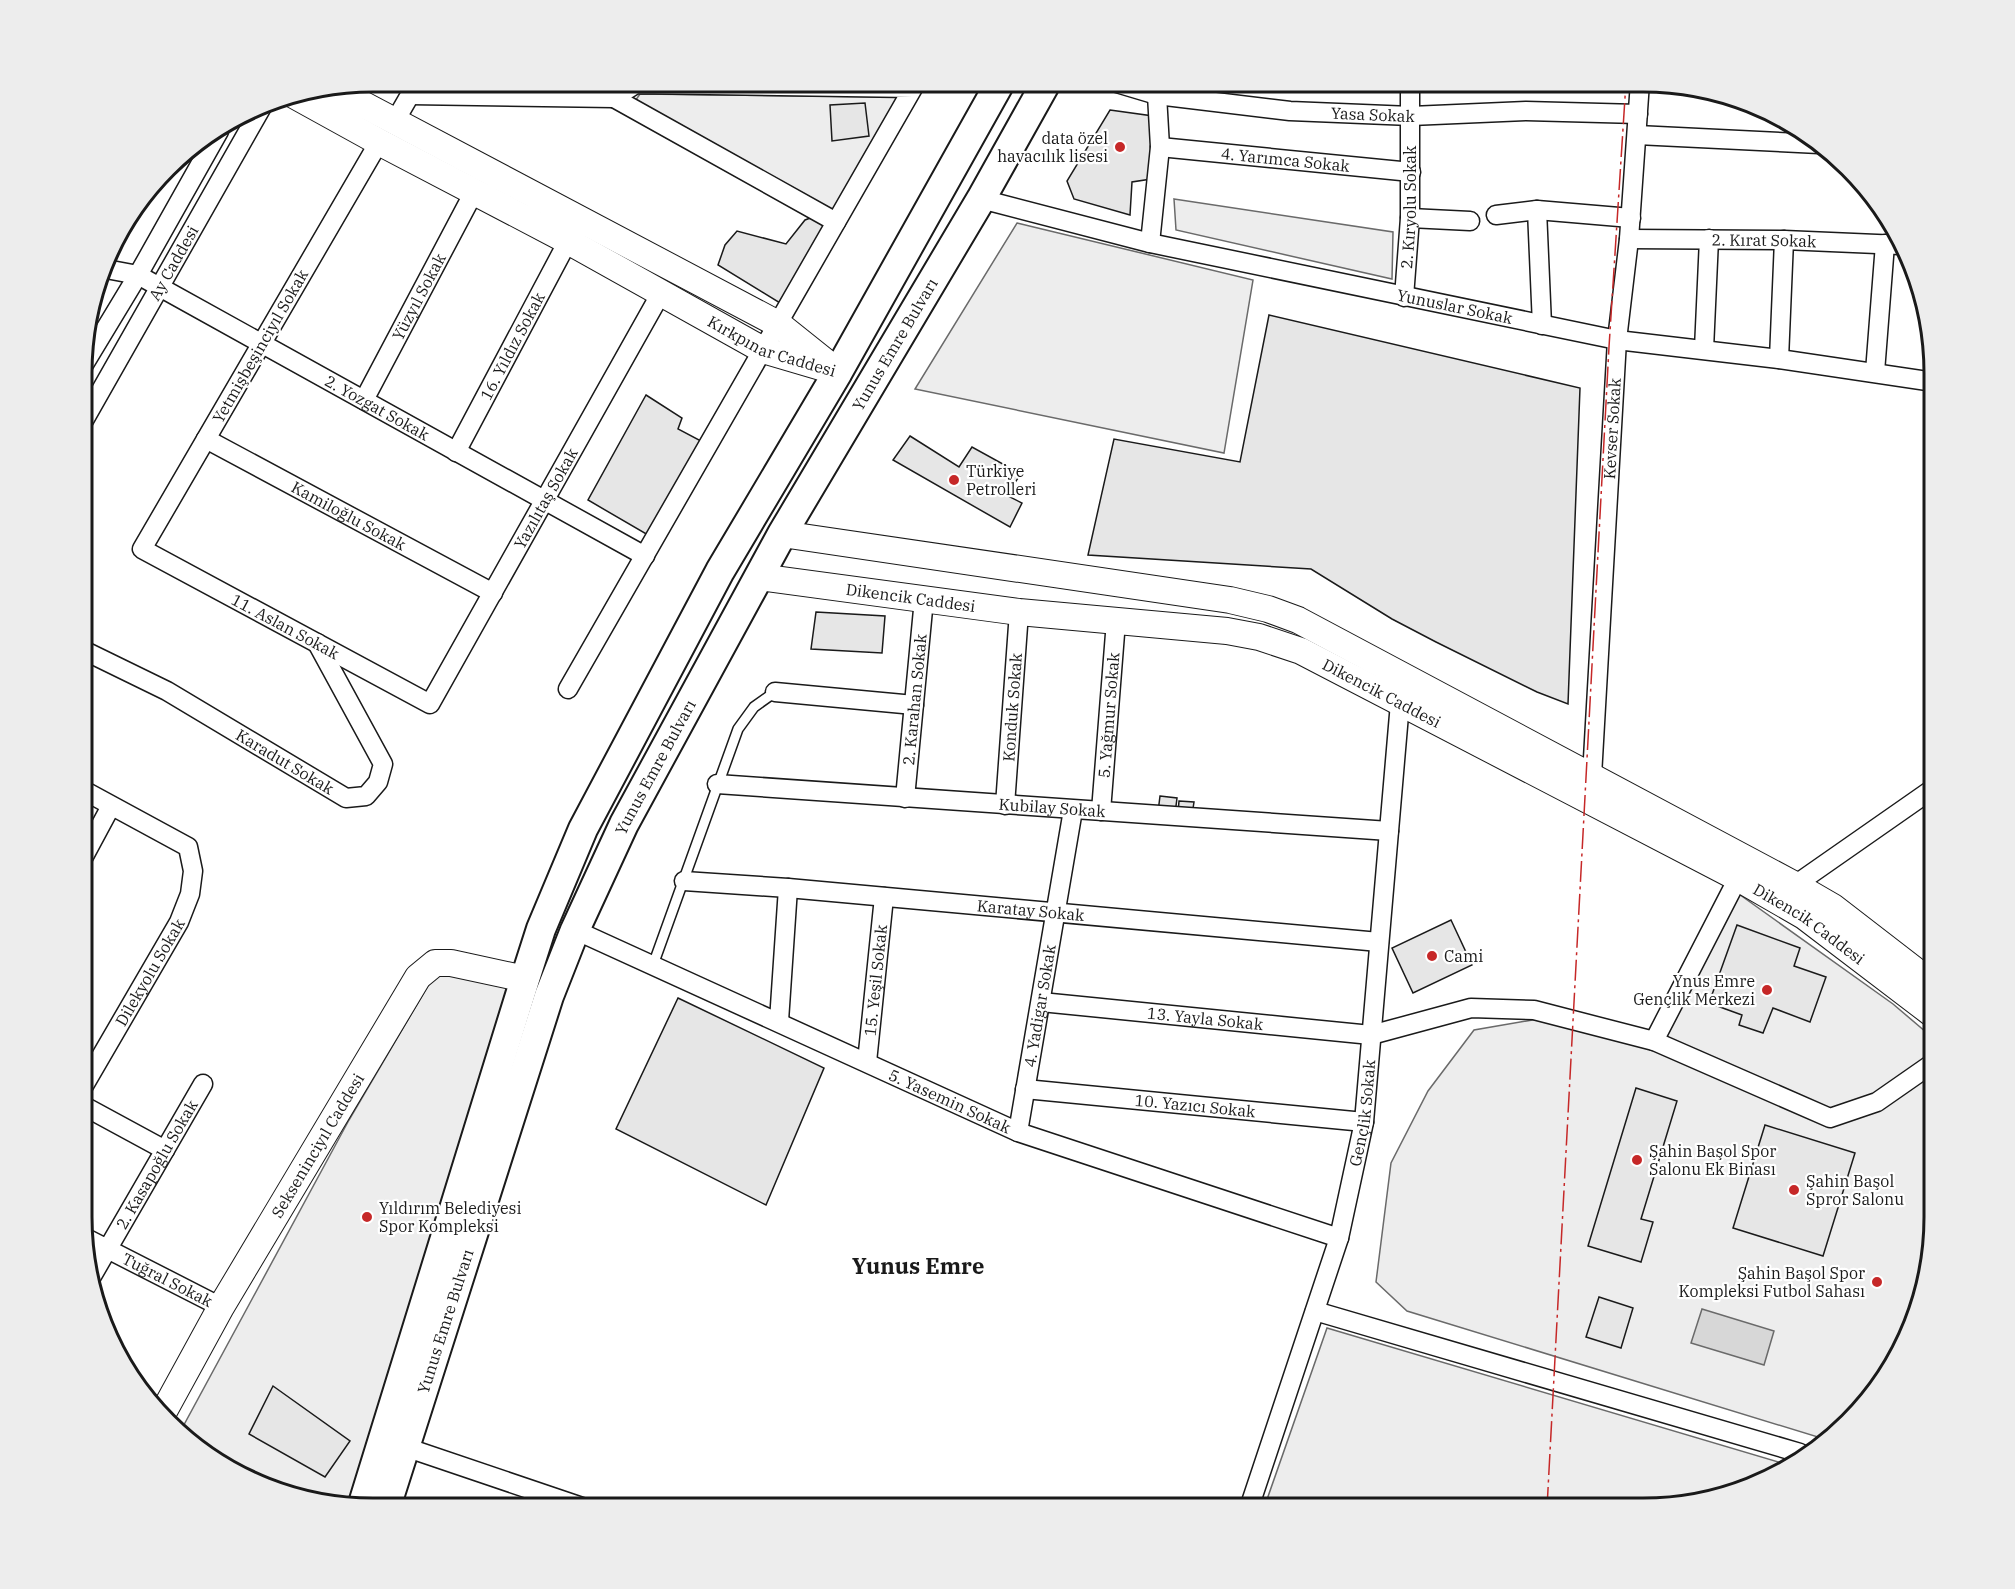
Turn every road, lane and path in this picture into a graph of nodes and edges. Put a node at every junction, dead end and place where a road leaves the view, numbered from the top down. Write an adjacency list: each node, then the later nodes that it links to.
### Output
1 (412, 92): 17 (street)
2 (494, 92): 12 (street)
3 (623, 92): 12 (street)
4 (911, 92): 31 (street)
5 (996, 92): 51 (main road, Yunus Emre Bulvarı)
6 (1041, 92): 25 (main road, Yunus Emre Bulvarı)
7 (1150, 92): 11 (street, Yasa Sokak)
8 (1410, 92): 16 (street, 2. Kıryolu Sokak)
9 (1639, 92): 14 (street, Kevser Sokak)
10 (345, 93): 17 (main road, Kırkpınar Caddesi)
11 (1157, 94): 16 (street, Yasa Sokak); 22 (street)
12 (614, 98): 31 (street)
13 (303, 100): 20 (main road, Kırkpınar Caddesi)
14 (1638, 114): 16 (street, Yasa Sokak); 18 (street, Kevser Sokak)
15 (257, 116): 40 (street, Ay Caddesi)
16 (1411, 116): 23 (street, 2. Kıryolu Sokak)
17 (395, 121): 43 (main road, Kırkpınar Caddesi)
18 (1637, 135): 21 (street); 29 (street, Kevser Sokak)
19 (213, 141): 39 (street, Ay Caddesi)
20 (379, 142): 24 (main road, Kırkpınar Caddesi); 46 (street, Yetmişbeşinciyıl Sokak)
21 (1804, 143)
22 (1160, 147): 23 (street, 4. Yarımca Sokak); 36 (street)
23 (1411, 172): 28 (street, 2. Kıryolu Sokak)
24 (474, 192): 35 (main road, Kırkpınar Caddesi); 55 (street, Yüzyıl Sokak)
25 (981, 200): 36 (street, Yunuslar Sokak); 54 (main road, Yunus Emre Bulvarı)
26 (1537, 210): 27 (street); 29 (street); 44 (street)
27 (1496, 215)
28 (1410, 218): 30 (street); 42 (street, 2. Kıryolu Sokak)
29 (1631, 218): 32 (street, Kevser Sokak)
30 (1470, 221)
31 (836, 222): 43 (street)
32 (1629, 239): 33 (street, 2. Kırat Sokak); 45 (street, Kevser Sokak)
33 (1709, 239): 34 (street, 2. Kırat Sokak); 47 (street)
34 (1784, 240): 37 (street, 2. Kırat Sokak); 50 (street)
35 (568, 241): 41 (main road, Kırkpınar Caddesi); 58 (street, 16. Yıldız Sokak)
36 (1150, 243): 42 (street, Yunuslar Sokak)
37 (1893, 244): 52 (street)
38 (111, 269): 39 (street, 2. Yozgat Sokak)
39 (138, 275): 40 (street, 2. Yozgat Sokak); 49 (street, Ay Caddesi)
40 (161, 288): 46 (street, 2. Yozgat Sokak); 56 (street, Ay Caddesi)
41 (661, 293): 48 (main road, Kırkpınar Caddesi); 59 (street, Yazılıtaş Sokak)
42 (1404, 297): 44 (street, Yunuslar Sokak)
43 (778, 324): 48 (street); 51 (main road, Kırkpınar Caddesi)
44 (1542, 325): 45 (street, Yunuslar Sokak)
45 (1617, 340): 47 (street, Yunuslar Sokak); 75 (street, Kevser Sokak)
46 (261, 343): 55 (street, 2. Yozgat Sokak); 57 (street, Yetmişbeşinciyıl Sokak)
47 (1704, 349): 50 (street, Yunuslar Sokak)
48 (763, 350): 51 (main road, Kırkpınar Caddesi); 62 (street)
49 (92, 352)
50 (1779, 359): 52 (street, Yunuslar Sokak)
51 (838, 372): 54 (main road); 96 (main road, Yunus Emre Bulvarı)
52 (1875, 372): 53 (street, Yunuslar Sokak)
53 (1924, 380)
54 (867, 389): 60 (main road, Yunus Emre Bulvarı)
55 (364, 400): 58 (street, 2. Yozgat Sokak)
56 (92, 407)
57 (206, 439): 61 (street, Yetmişbeşinciyıl Sokak); 64 (street, Kamiloğlu Sokak)
58 (456, 452): 59 (street, 2. Yozgat Sokak)
59 (544, 501): 62 (street, 2. Yozgat Sokak); 64 (street, Yazılıtaş Sokak)
60 (782, 534): 63 (main road, Yunus Emre Bulvarı); 75 (main road, Dikencik Caddesi)
61 (142, 549): 68 (street, 11. Aslan Sokak)
62 (645, 556): 70 (street)
63 (759, 577): 65 (main road, Dikencik Caddesi); 92 (main road, Yunus Emre Bulvarı)
64 (493, 593): 73 (street, Yazılıtaş Sokak)
65 (924, 599): 66 (main road, Dikencik Caddesi); 74 (street, 2. Karahan Sokak)
66 (1020, 612): 67 (main road, Dikencik Caddesi); 80 (street, Konduk Sokak)
67 (1116, 621): 72 (main road, Dikencik Caddesi); 83 (street, 5. Yağmur Sokak)
68 (317, 643): 69 (street, Karadut Sokak); 73 (street, 11. Aslan Sokak)
69 (92, 654)
70 (568, 689)
71 (775, 692): 74 (street); 76 (lane)
72 (1400, 703): 84 (street, Gençlik Sokak); 86 (main road, Dikencik Caddesi)
73 (430, 704)
74 (914, 705): 79 (street, 2. Karahan Sokak)
75 (1592, 776): 88 (main road, Dikencik Caddesi)
76 (717, 784): 79 (street, Kubilay Sokak); 87 (lane)
77 (92, 793): 81 (street)
78 (1924, 795): 88 (street)
79 (905, 798): 80 (street, Kubilay Sokak)
80 (1005, 805): 82 (street, Kubilay Sokak)
81 (111, 806): 85 (street); 104 (street, Dilekyolu Sokak)
82 (1073, 810): 83 (street, Kubilay Sokak); 91 (street, 4. Yadigar Sokak)
83 (1101, 812): 84 (street, Kubilay Sokak)
84 (1389, 831): 93 (street, Gençlik Sokak)
85 (92, 841)
86 (1738, 878): 98 (main road, Dikencik Caddesi); 101 (street)
87 (684, 881): 89 (street, Karatay Sokak); 94 (lane)
88 (1795, 885): 95 (main road, Dikencik Caddesi)
89 (788, 888): 90 (street, Karatay Sokak); 99 (street)
90 (884, 897): 91 (street, Karatay Sokak); 102 (street, 15. Yeşil Sokak)
91 (1056, 913): 93 (street, Karatay Sokak); 97 (street, 4. Yadigar Sokak)
92 (575, 930): 94 (street, 5. Yasemin Sokak); 118 (main road, Yunus Emre Bulvarı)
93 (1379, 942): 100 (street, Gençlik Sokak)
94 (653, 965): 99 (street, 5. Yasemin Sokak)
95 (1924, 978)
96 (525, 979): 115 (main road, Sekseninciyıl Caddesi); 120 (main road, Yunus Emre Bulvarı)
97 (1041, 1002): 100 (street, 13. Yayla Sokak); 106 (street, 4. Yadigar Sokak)
98 (1924, 1007)
99 (779, 1021): 102 (street, 5. Yasemin Sokak)
100 (1371, 1035): 101 (street); 108 (street, Gençlik Sokak)
101 (1654, 1041): 103 (street)
102 (867, 1062): 109 (street, 5. Yasemin Sokak)
103 (1924, 1071)
104 (92, 1072)
105 (203, 1084): 110 (street, 2. Kasapoğlu Sokak)
106 (1025, 1089): 108 (street, 10. Yazıcı Sokak); 109 (street, 4. Yadigar Sokak)
107 (92, 1110): 110 (street)
108 (1364, 1122): 111 (street, Gençlik Sokak)
109 (1018, 1132): 111 (street, 5. Yasemin Sokak)
110 (165, 1150): 113 (street, 2. Kasapoğlu Sokak)
111 (1339, 1238): 116 (street, Gençlik Sokak)
112 (93, 1242): 113 (street, Tuğral Sokak)
113 (107, 1249): 114 (street, 2. Kasapoğlu Sokak); 115 (street, Tuğral Sokak)
114 (96, 1268)
115 (221, 1307): 117 (main road, Sekseninciyıl Caddesi)
116 (1315, 1311): 119 (street); 123 (street, Gençlik Sokak)
117 (166, 1407)
118 (405, 1447): 121 (main road, Yunus Emre Bulvarı); 122 (street)
119 (1796, 1452)
120 (365, 1498)
121 (389, 1498)
122 (555, 1498)
123 (1252, 1498)

